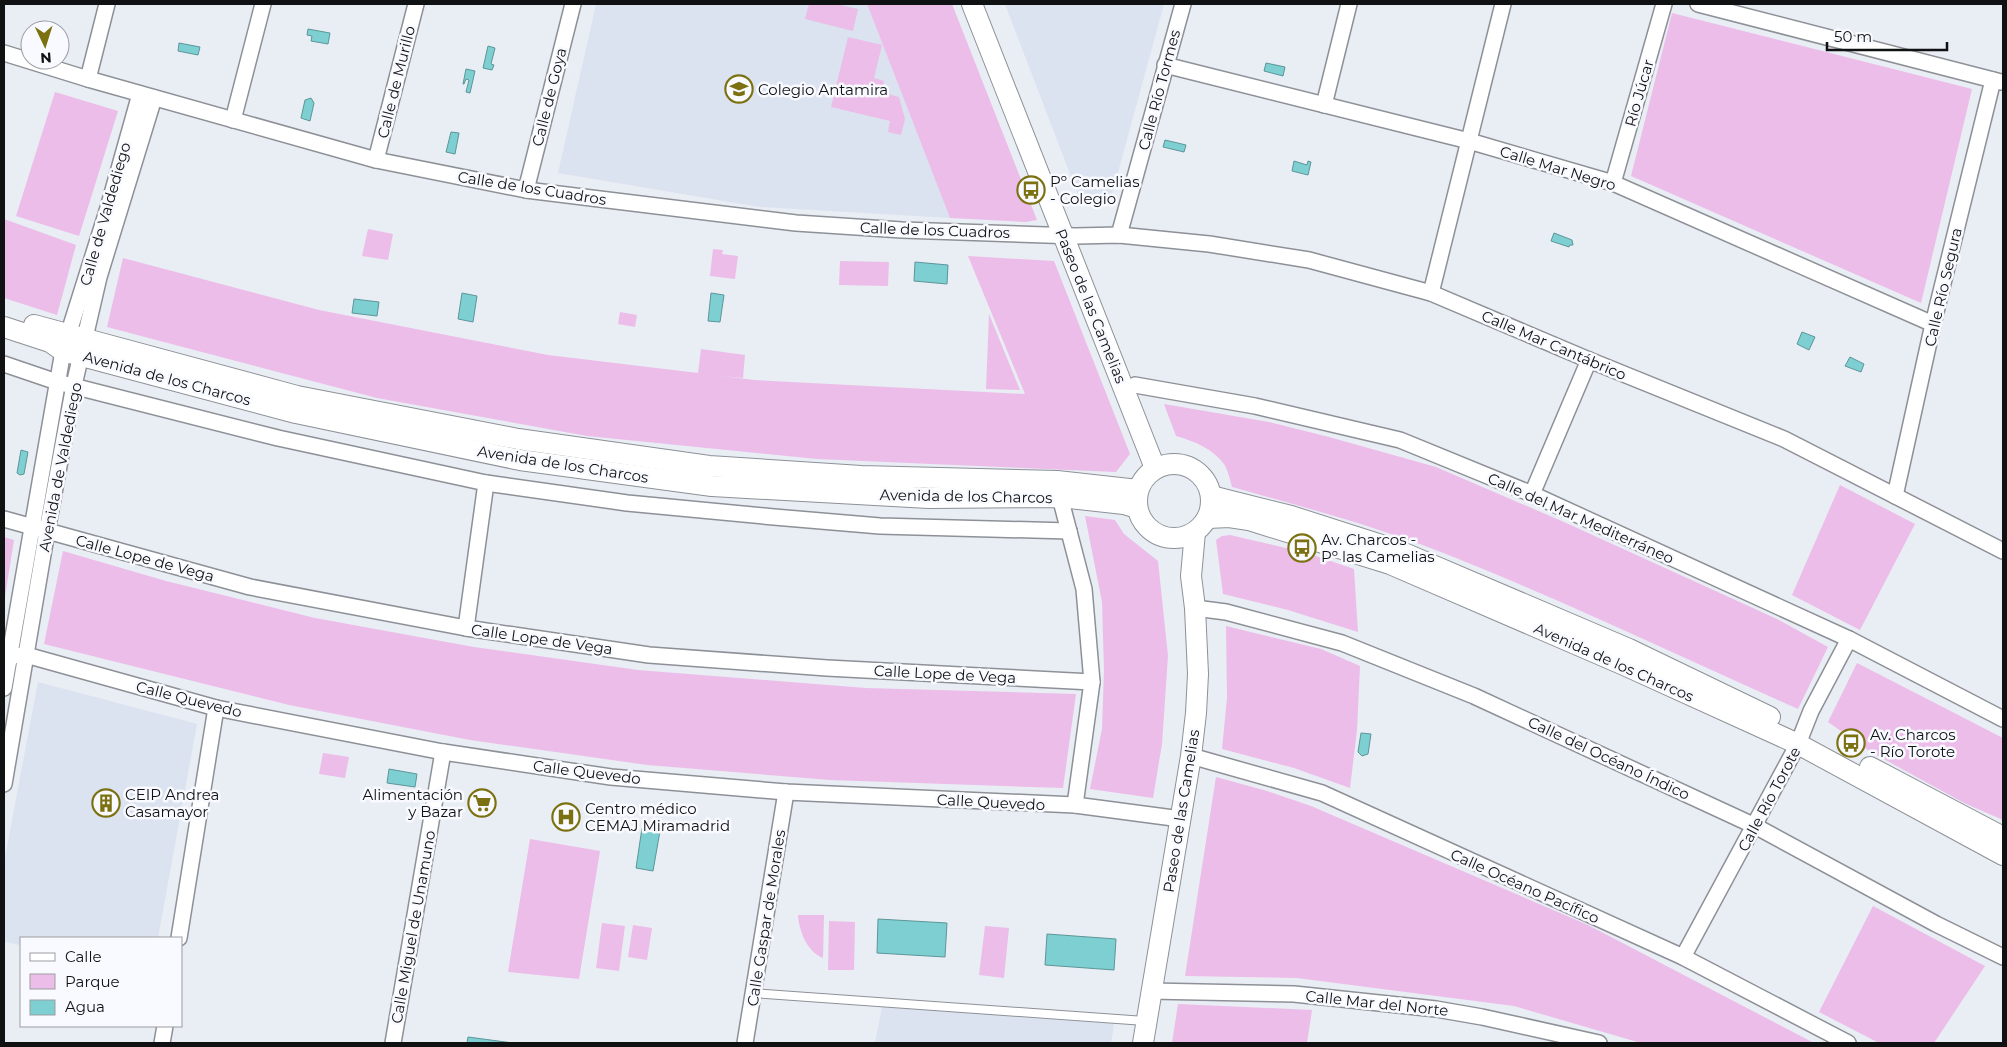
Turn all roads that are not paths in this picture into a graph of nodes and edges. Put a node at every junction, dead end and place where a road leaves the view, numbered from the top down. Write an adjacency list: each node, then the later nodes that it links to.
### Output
1 (107, 4): 14 (street)
2 (263, 4): 18 (street)
3 (416, 4): 20 (street, Calle de Murillo)
4 (572, 4): 22 (street, Calle de Goya)
5 (972, 4): 23 (street, Paseo de las Camelias)
6 (984, 4): 23 (street, Paseo de las Camelias)
7 (1182, 4): 13 (street, Calle Río Tormes)
8 (1349, 4): 17 (street)
9 (1503, 4): 19 (street)
10 (1664, 4): 21 (street, Río Júcar)
11 (1698, 4): 15 (street)
12 (4, 53): 14 (street, Calle de los Cuadros)
13 (1165, 65): 17 (street, Calle Mar Negro); 24 (street, Calle Río Tormes)
14 (88, 79): 16 (street, Calle de los Cuadros)
15 (1998, 81): 27 (street, Calle Río Segura)
16 (147, 96): 18 (street, Calle de los Cuadros); 29 (street, Avenida de Valdediego)
17 (1324, 105): 19 (street, Calle Mar Negro)
18 (233, 120): 20 (street, Calle de los Cuadros)
19 (1469, 141): 21 (street, Calle Mar Negro); 25 (street)
20 (376, 160): 22 (street, Calle de los Cuadros)
21 (1614, 183): 27 (street, Calle Mar Negro)
22 (526, 190): 23 (street, Calle de los Cuadros)
23 (1069, 235): 24 (street, Calle Mar Cantábrico); 33 (street, Paseo de las Camelias); 35 (street, Paseo de las Camelias)
24 (1119, 235): 25 (street, Calle Mar Cantábrico)
25 (1431, 293): 30 (street, Calle Mar Cantábrico)
26 (4, 315): 29 (street, Avenida de los Charcos)
27 (1933, 324): 39 (street, Calle Río Segura)
28 (4, 327): 29 (street, Avenida de los Charcos)
29 (75, 345): 32 (street, Avenida de Valdediego); 34 (street, Avenida de Valdediego); 40 (street, Avenida de los Charcos); 41 (street, Avenida de los Charcos)
30 (1589, 360): 37 (street); 39 (street, Calle Mar Cantábrico)
31 (4, 364): 32 (street, Avenida de los Charcos)
32 (57, 382): 34 (street, Avenida de los Charcos); 44 (street, Avenida de Valdediego)
33 (1135, 385): 35 (street, Paseo de las Camelias); 37 (street, Calle del Mar Mediterráneo)
34 (74, 386): 36 (street, Avenida de los Charcos); 44 (street, Avenida de Valdediego)
35 (1161, 466): 38 (street); 41 (street)
36 (486, 483): 45 (street, Avenida de los Charcos); 50 (street)
37 (1532, 494): 51 (street, Calle del Mar Mediterráneo)
38 (1211, 496): 43 (street); 58 (street, Avenida de los Charcos)
39 (1896, 496): 47 (street, Calle Mar Cantábrico)
40 (1060, 498): 41 (street, Avenida de los Charcos); 45 (street)
41 (1137, 499): 46 (street)
42 (4, 519): 44 (street, Calle Lope de Vega)
43 (1201, 525): 46 (street); 48 (street); 58 (street, Avenida de los Charcos)
44 (39, 529): 50 (street, Calle Lope de Vega); 52 (street, Avenida de Valdediego); 53 (street, Avenida de Valdediego)
45 (1069, 531): 54 (street)
46 (1170, 538): 48 (street)
47 (2003, 551)
48 (1191, 576): 49 (street, Paseo de las Camelias)
49 (1195, 608): 60 (street, Paseo de las Camelias); 65 (street, Calle del Océano Índico)
50 (466, 628): 54 (street, Calle Lope de Vega)
51 (1849, 639): 57 (street, Calle del Mar Mediterráneo); 58 (street, Calle Río Torote)
52 (7, 655): 53 (street, Calle Quevedo); 55 (street, Avenida de Valdediego)
53 (26, 655): 56 (street, Calle Quevedo); 61 (street, Avenida de Valdediego)
54 (1092, 682): 63 (street)
55 (4, 688)
56 (216, 708): 59 (street, Calle Quevedo); 68 (street)
57 (2003, 719)
58 (1800, 738): 65 (street, Calle Río Torote); 66 (street, Avenida de los Charcos); 67 (street, Avenida de los Charcos)
59 (443, 752): 62 (street, Calle Quevedo); 76 (street, Calle Miguel de Unamuno)
60 (1192, 756): 64 (street, Paseo de las Camelias); 69 (street, Calle Océano Pacífico)
61 (4, 784)
62 (786, 792): 63 (street, Calle Quevedo); 72 (street, Calle Gaspar de Morales)
63 (1075, 806): 64 (street, Calle Quevedo)
64 (1181, 819): 71 (street, Paseo de las Camelias)
65 (1755, 826): 69 (street, Calle Río Torote); 70 (street, Calle del Océano Índico)
66 (2003, 836)
67 (2003, 855)
68 (179, 937)
69 (1683, 957): 80 (street, Calle Océano Pacífico)
70 (2003, 957)
71 (1151, 991): 73 (street, Paseo de las Camelias); 79 (street, Calle Mar del Norte)
72 (753, 993): 73 (lane); 77 (street, Calle Gaspar de Morales)
73 (1146, 1021): 78 (street, Paseo de las Camelias)
74 (164, 1027): 75 (street)
75 (162, 1043)
76 (393, 1043)
77 (745, 1043)
78 (1143, 1043)
79 (1598, 1043)
80 (1848, 1043)

